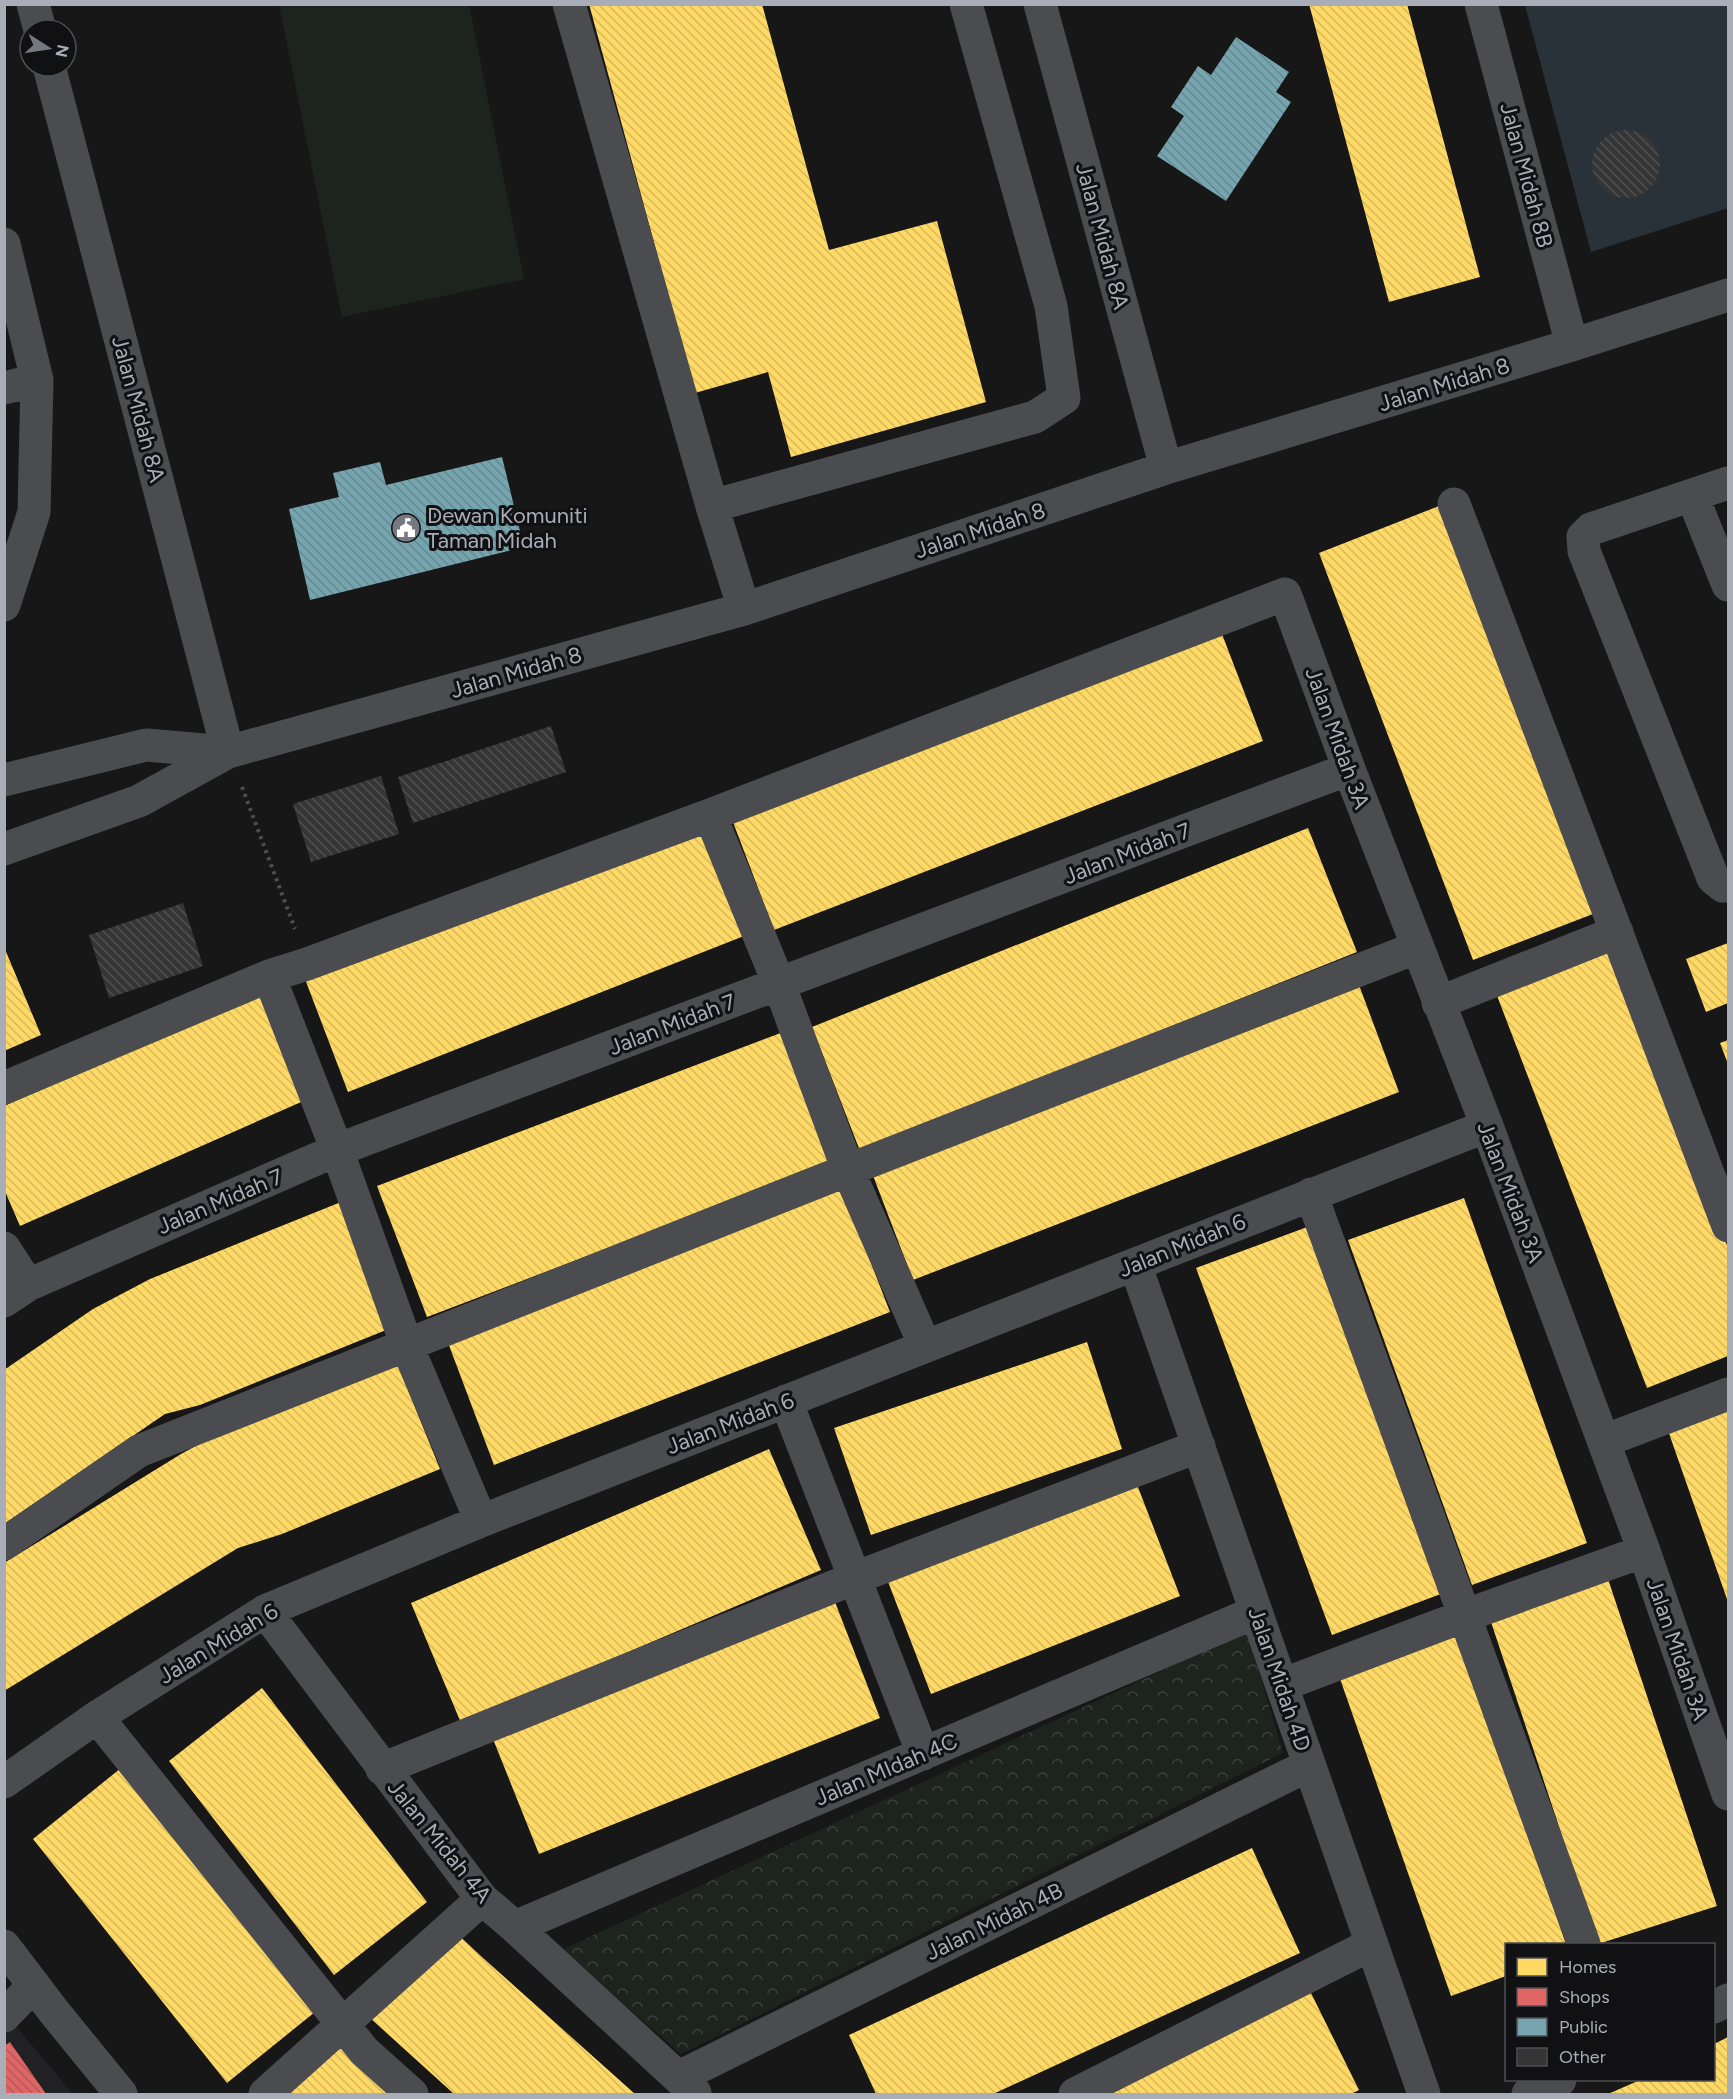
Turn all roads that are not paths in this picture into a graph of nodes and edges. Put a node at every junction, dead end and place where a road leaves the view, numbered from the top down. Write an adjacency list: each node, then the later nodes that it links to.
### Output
1 (569, 4): 15 (street)
2 (966, 4): 15 (street)
3 (1040, 4): 11 (street, Jalan Midah 8A)
4 (1481, 4): 8 (street, Jalan Midah 8B)
5 (52, 78): 19 (street, Jalan Midah 8A)
6 (4, 244): 9 (street)
7 (1728, 295): 8 (street, Jalan Midah 8)
8 (1572, 345): 11 (street, Jalan Midah 8)
9 (37, 380): 10 (street); 17 (street)
10 (4, 388)
11 (1166, 468): 18 (street, Jalan Midah 8)
12 (1728, 483): 13 (street)
13 (1692, 495): 16 (street); 24 (street)
14 (1454, 504): 25 (street)
15 (712, 506): 18 (street)
16 (1728, 585)
17 (4, 605)
18 (744, 609): 19 (street, Jalan Midah 8)
19 (228, 752): 21 (street, Jalan Midah 8); 23 (street, Jalan Midah 8)
20 (1349, 769): 22 (street, Jalan Midah 3A); 26 (street, Jalan Midah 3A); 28 (street, Jalan Midah 7)
21 (4, 780)
22 (710, 815): 27 (street); 28 (street)
23 (4, 849)
24 (1728, 886)
25 (1617, 932): 29 (street); 35 (street)
26 (1418, 947): 29 (street, Jalan Midah 3A); 33 (street)
27 (269, 976): 30 (street); 32 (street)
28 (779, 984): 32 (street, Jalan Midah 7); 33 (street)
29 (1438, 1003): 31 (street, Jalan Midah 3A)
30 (4, 1088)
31 (1487, 1126): 34 (street, Jalan Midah 6); 43 (street, Jalan Midah 3A)
32 (337, 1150): 38 (street, Jalan Midah 7); 39 (street)
33 (848, 1170): 39 (street); 40 (street)
34 (1311, 1194): 37 (street, Jalan Midah 6); 51 (street)
35 (1728, 1226)
36 (4, 1248): 38 (street)
37 (1135, 1264): 40 (street, Jalan Midah 6); 44 (street, Jalan Midah 4D)
38 (16, 1293)
39 (407, 1346): 45 (street); 46 (street)
40 (925, 1346): 42 (street, Jalan Midah 6)
41 (1728, 1394): 43 (street)
42 (786, 1401): 45 (street, Jalan Midah 6); 48 (street)
43 (1604, 1441): 47 (street, Jalan Midah 3A)
44 (1199, 1446): 48 (street); 50 (street, Jalan Midah 4D)
45 (481, 1521): 49 (street, Jalan Midah 6)
46 (4, 1544)
47 (1644, 1551): 51 (street); 58 (street, Jalan Midah 3A)
48 (855, 1578): 54 (street); 56 (street)
49 (265, 1611): 53 (street, Jalan Midah 6); 56 (street, Jalan Midah 4A)
50 (1256, 1612): 52 (street, Jalan Midah 4D); 54 (street, Jalan MIdah 4C)
51 (1464, 1616): 52 (street); 61 (street)
52 (1282, 1685): 55 (street, Jalan Midah 4D)
53 (97, 1717): 57 (street, Jalan Midah 6); 66 (street)
54 (923, 1754): 60 (street, Jalan MIdah 4C)
55 (1309, 1766): 62 (street, Jalan Midah 4D); 68 (street, Jalan Midah 4B)
56 (382, 1769): 59 (street, Jalan Midah 4A)
57 (4, 1782)
58 (1728, 1794)
59 (482, 1899): 60 (street, Jalan Midah 4A); 66 (street)
60 (515, 1927): 68 (street, Jalan Midah 4A)
61 (1584, 1943)
62 (1372, 1944): 72 (street); 73 (street, Jalan Midah 4D)
63 (4, 1946): 64 (street)
64 (34, 1985): 65 (street); 69 (street)
65 (4, 2016)
66 (344, 2024): 70 (street); 71 (street)
67 (1556, 2081): 74 (street)
68 (688, 2086)
69 (121, 2094)
70 (265, 2094)
71 (412, 2094)
72 (1075, 2094)
73 (1424, 2094)
74 (1528, 2094)

